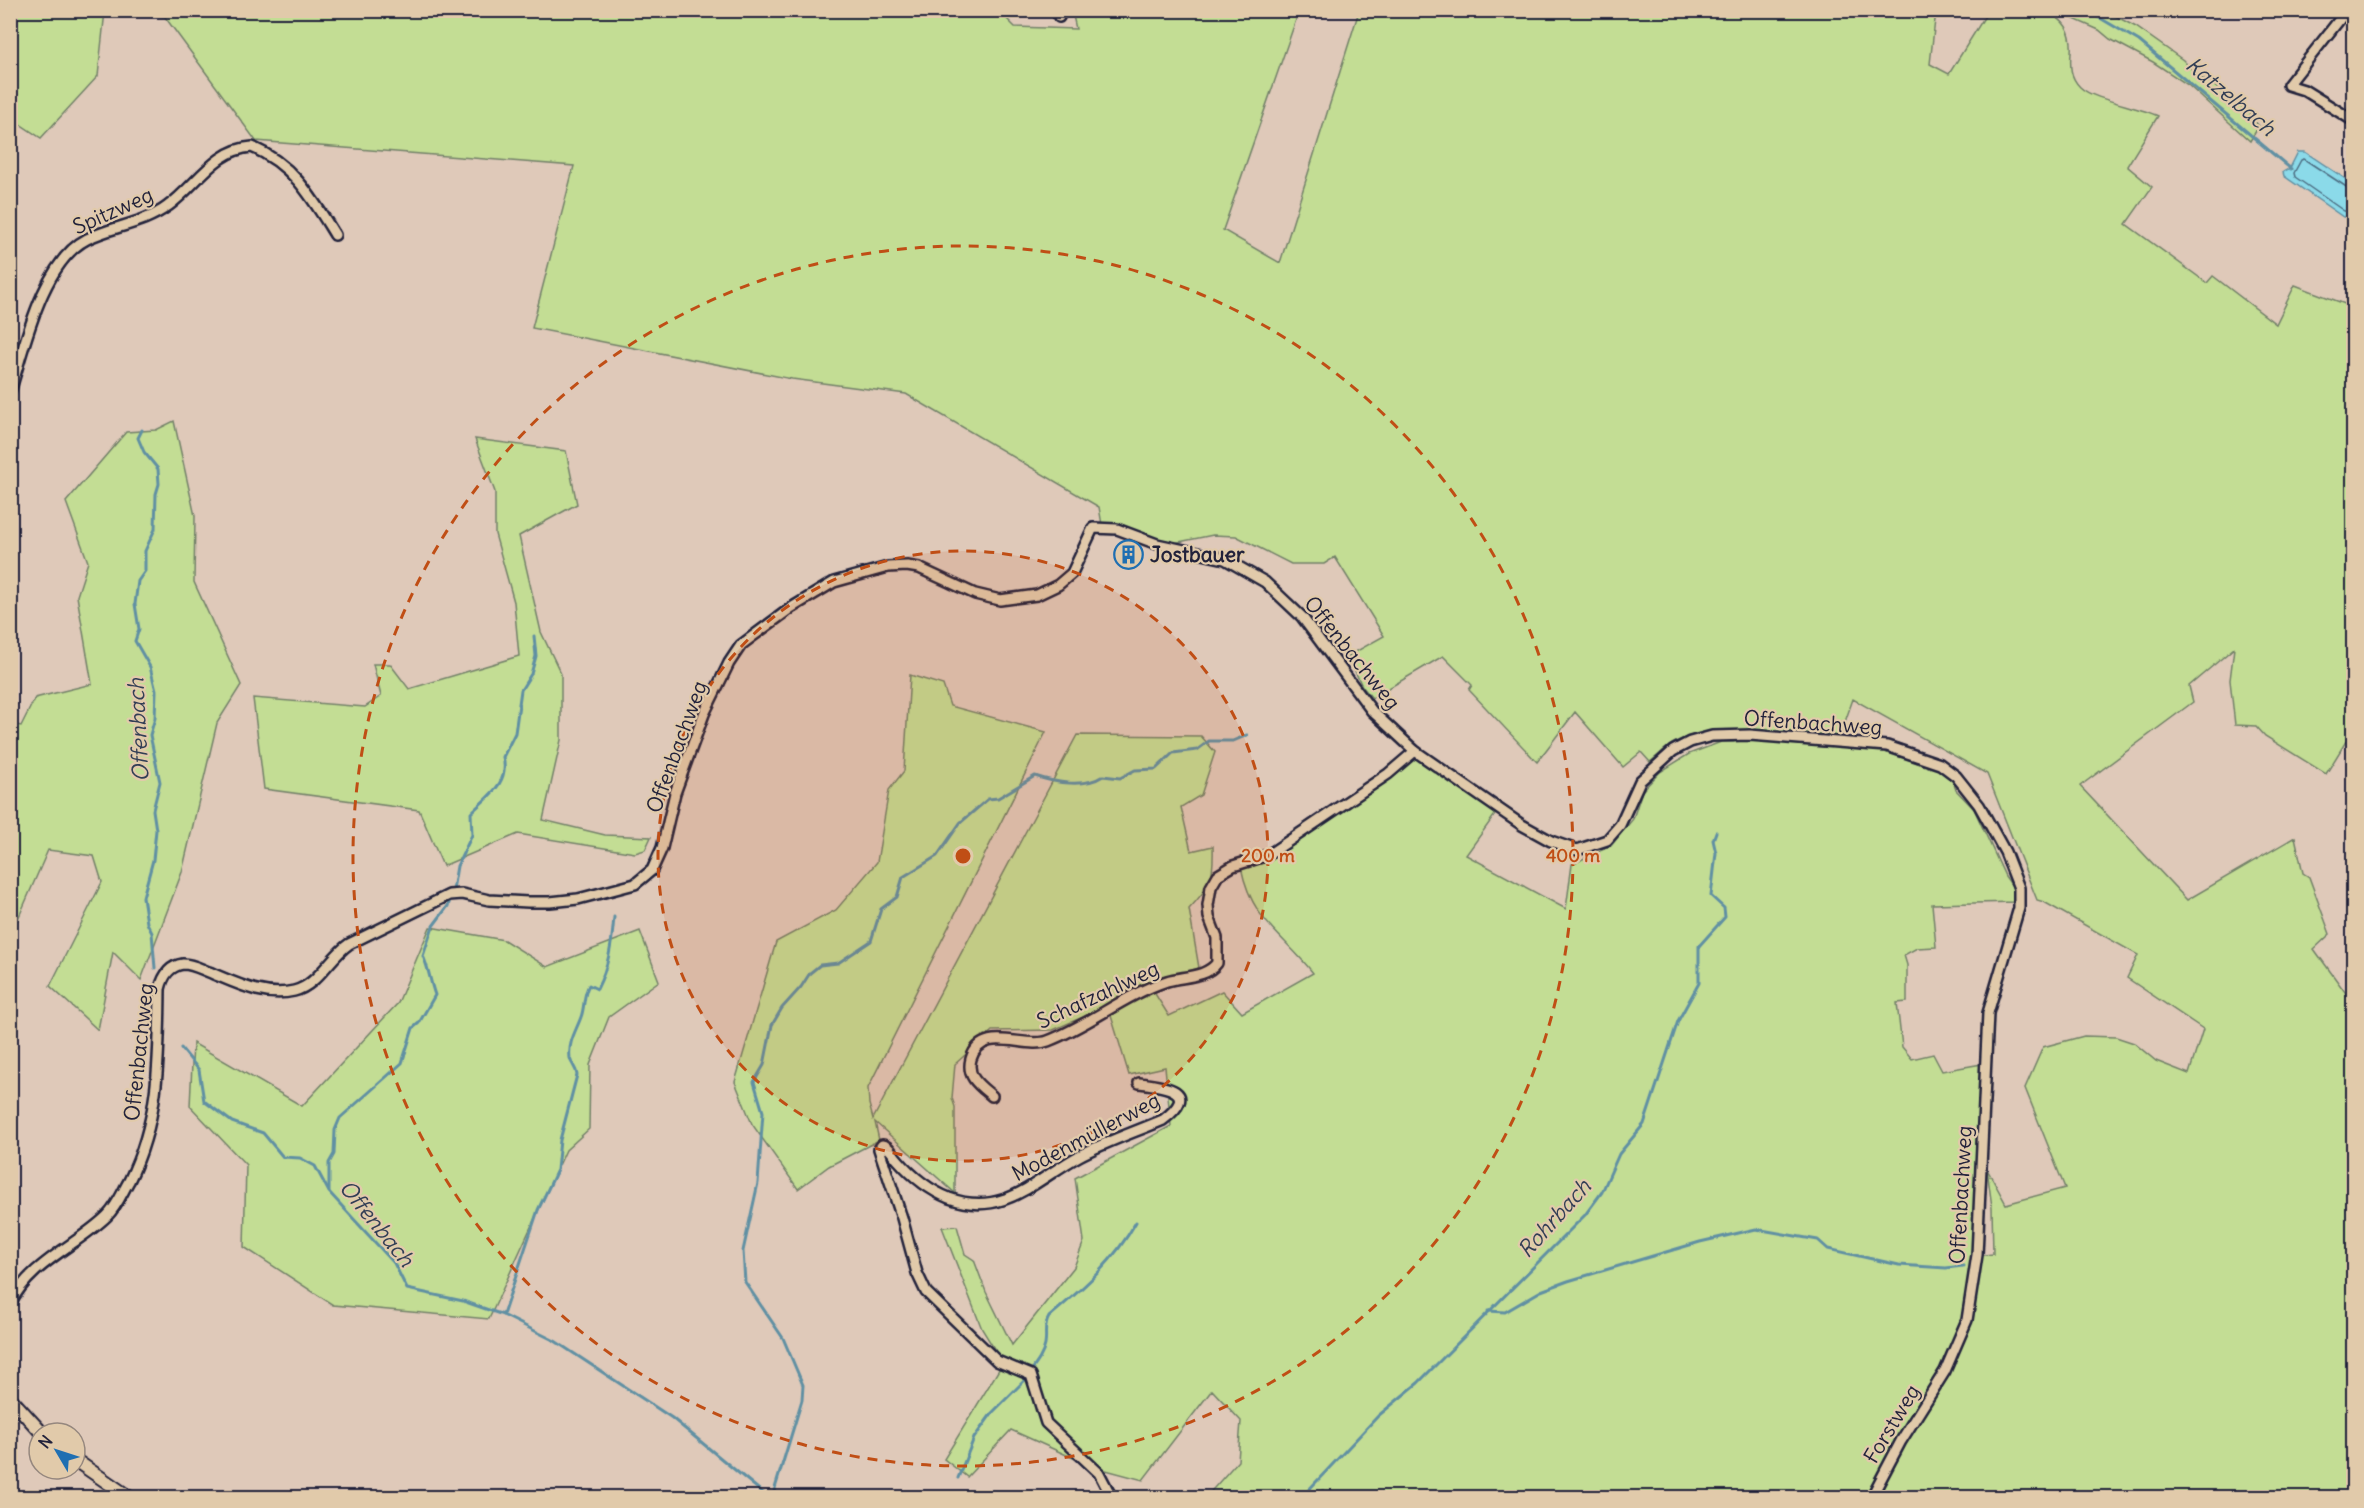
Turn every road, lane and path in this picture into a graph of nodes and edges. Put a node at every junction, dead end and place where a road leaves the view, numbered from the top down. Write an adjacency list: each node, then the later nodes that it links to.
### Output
1 (2347, 10): 2 (street)
2 (2354, 121)
3 (335, 235): 4 (street, Spitzweg)
4 (10, 392)
5 (1414, 751): 7 (street, Schafzahlweg); 8 (street, Offenbachweg); 9 (street, Offenbachweg)
6 (1139, 1083): 14 (street, Modenmüllerweg)
7 (992, 1096)
8 (10, 1305)
9 (1945, 1371): 15 (street, Forstweg)
10 (10, 1398): 11 (street)
11 (31, 1421)
12 (87, 1468): 13 (street)
13 (130, 1497)
14 (1112, 1497)
15 (1871, 1497)

